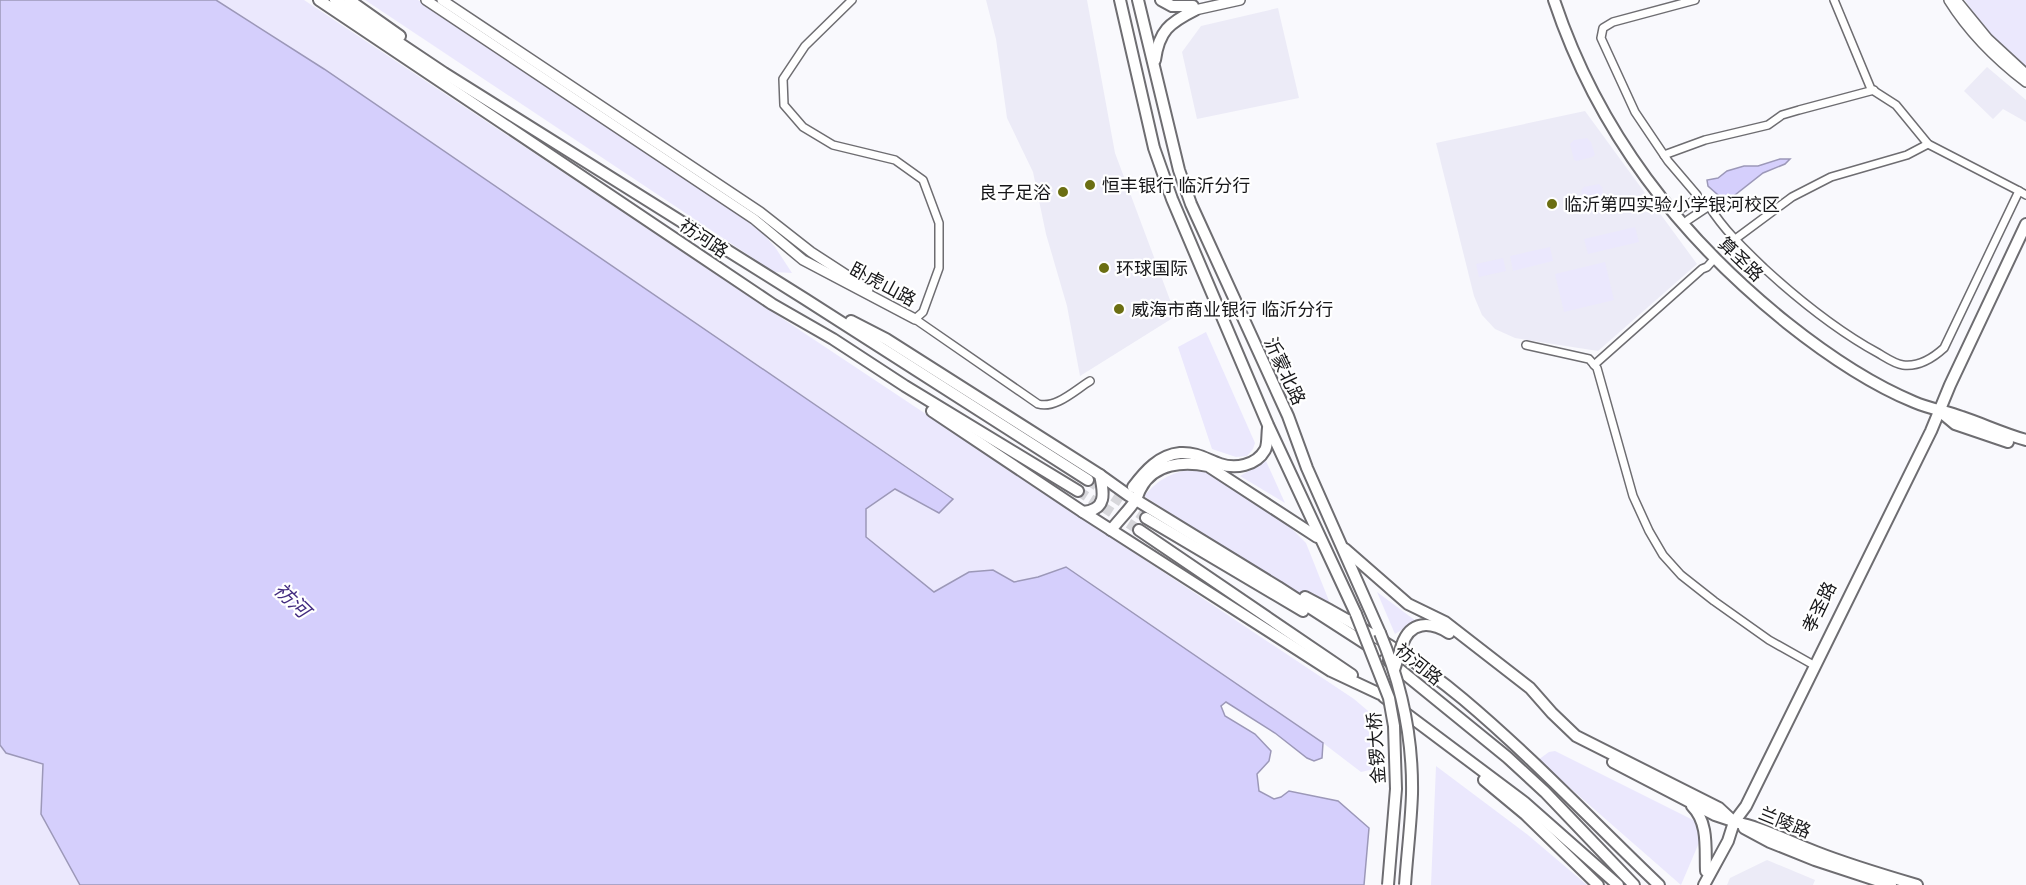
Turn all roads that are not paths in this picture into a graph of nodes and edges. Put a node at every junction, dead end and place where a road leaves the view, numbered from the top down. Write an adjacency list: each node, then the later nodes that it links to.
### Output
1 (319, 0): 35 (main road, 祊河路)
2 (336, 0): 20 (main road, 祊河路)
3 (349, 0): 20 (main road)
4 (426, 0): 36 (street, 卧虎山路)
5 (442, 0): 36 (street, 卧虎山路)
6 (852, 0): 36 (street)
7 (1120, 0): 41 (main road, 沂蒙北路)
8 (1138, 0): 19 (main road, 沂蒙北路)
9 (1161, 0): 18 (main road)
10 (1217, 0): 18 (street)
11 (1240, 0): 18 (street)
12 (1554, 0): 33 (main road, 算圣路)
13 (1561, 0): 28 (main road, 算圣路)
14 (1695, 0): 25 (street)
15 (1834, 0): 23 (street)
16 (1948, 0): 22 (street)
17 (1956, 0): 21 (street)
18 (1194, 8): 19 (main road)
19 (1154, 67): 53 (main road, 沂蒙北路)
20 (444, 73): 34 (main road, 祊河路)
21 (2026, 74)
22 (2026, 82)
23 (1874, 90): 24 (street); 25 (street)
24 (1928, 144): 26 (street); 32 (street)
25 (1664, 155): 28 (street)
26 (2019, 191): 27 (street); 32 (street)
27 (2026, 195)
28 (1679, 210): 29 (main road, 算圣路)
29 (1688, 220): 32 (street); 40 (main road, 算圣路)
30 (2026, 224): 40 (main road, 孝圣路)
31 (2026, 236): 40 (main road, 孝圣路)
32 (1734, 240)
33 (1715, 258): 38 (street); 40 (main road, 算圣路)
34 (805, 299): 44 (main road); 45 (main road, 祊河路)
35 (772, 304): 46 (main road, 祊河路); 48 (main road)
36 (915, 320): 39 (street)
37 (1526, 345): 38 (street)
38 (1594, 365): 57 (street)
39 (1090, 381)
40 (1940, 411): 42 (main road, 算圣路); 43 (main road, 算圣路); 57 (main road, 孝圣路); 65 (main road, 孝圣路)
41 (1268, 425): 47 (main road); 52 (main road, 沂蒙北路)
42 (2026, 440)
43 (2026, 447)
44 (1100, 475): 47 (main road); 48 (main road)
45 (1088, 480)
46 (1078, 491)
47 (1132, 497): 50 (main road); 52 (main road); 54 (main road)
48 (1083, 512): 50 (main road)
49 (1146, 518): 56 (main road, 祊河路)
50 (1111, 530): 60 (main road)
51 (1139, 530): 60 (main road)
52 (1319, 539): 55 (main road, 沂蒙北路)
53 (1343, 547): 58 (main road, 沂蒙北路, bridge); 65 (main road)
54 (1223, 553): 56 (main road); 63 (main road)
55 (1356, 614): 67 (main road, 金锣大桥, bridge)
56 (1377, 651): 61 (main road, 祊河路)
57 (1810, 663): 65 (main road, 孝圣路)
58 (1394, 670): 59 (main road, 沂蒙北路, bridge); 64 (main road, bridge)
59 (1398, 681): 68 (main road, 金锣大桥, bridge)
60 (1380, 694): 62 (main road)
61 (1455, 715): 63 (main road); 71 (main road, 祊河路)
62 (1431, 731): 69 (main road); 70 (main road)
63 (1537, 766): 72 (main road)
64 (1685, 800): 65 (main road); 66 (main road)
65 (1734, 822): 66 (main road, 孝圣路); 74 (main road, 孝圣路); 75 (main road, 兰陵路); 76 (main road, 兰陵路)
66 (1706, 871): 73 (main road, 孝圣路)
67 (1388, 885)
68 (1405, 885)
69 (1598, 885)
70 (1618, 885)
71 (1634, 885)
72 (1659, 885)
73 (1699, 885)
74 (1704, 885)
75 (1891, 885)
76 (1917, 885)

